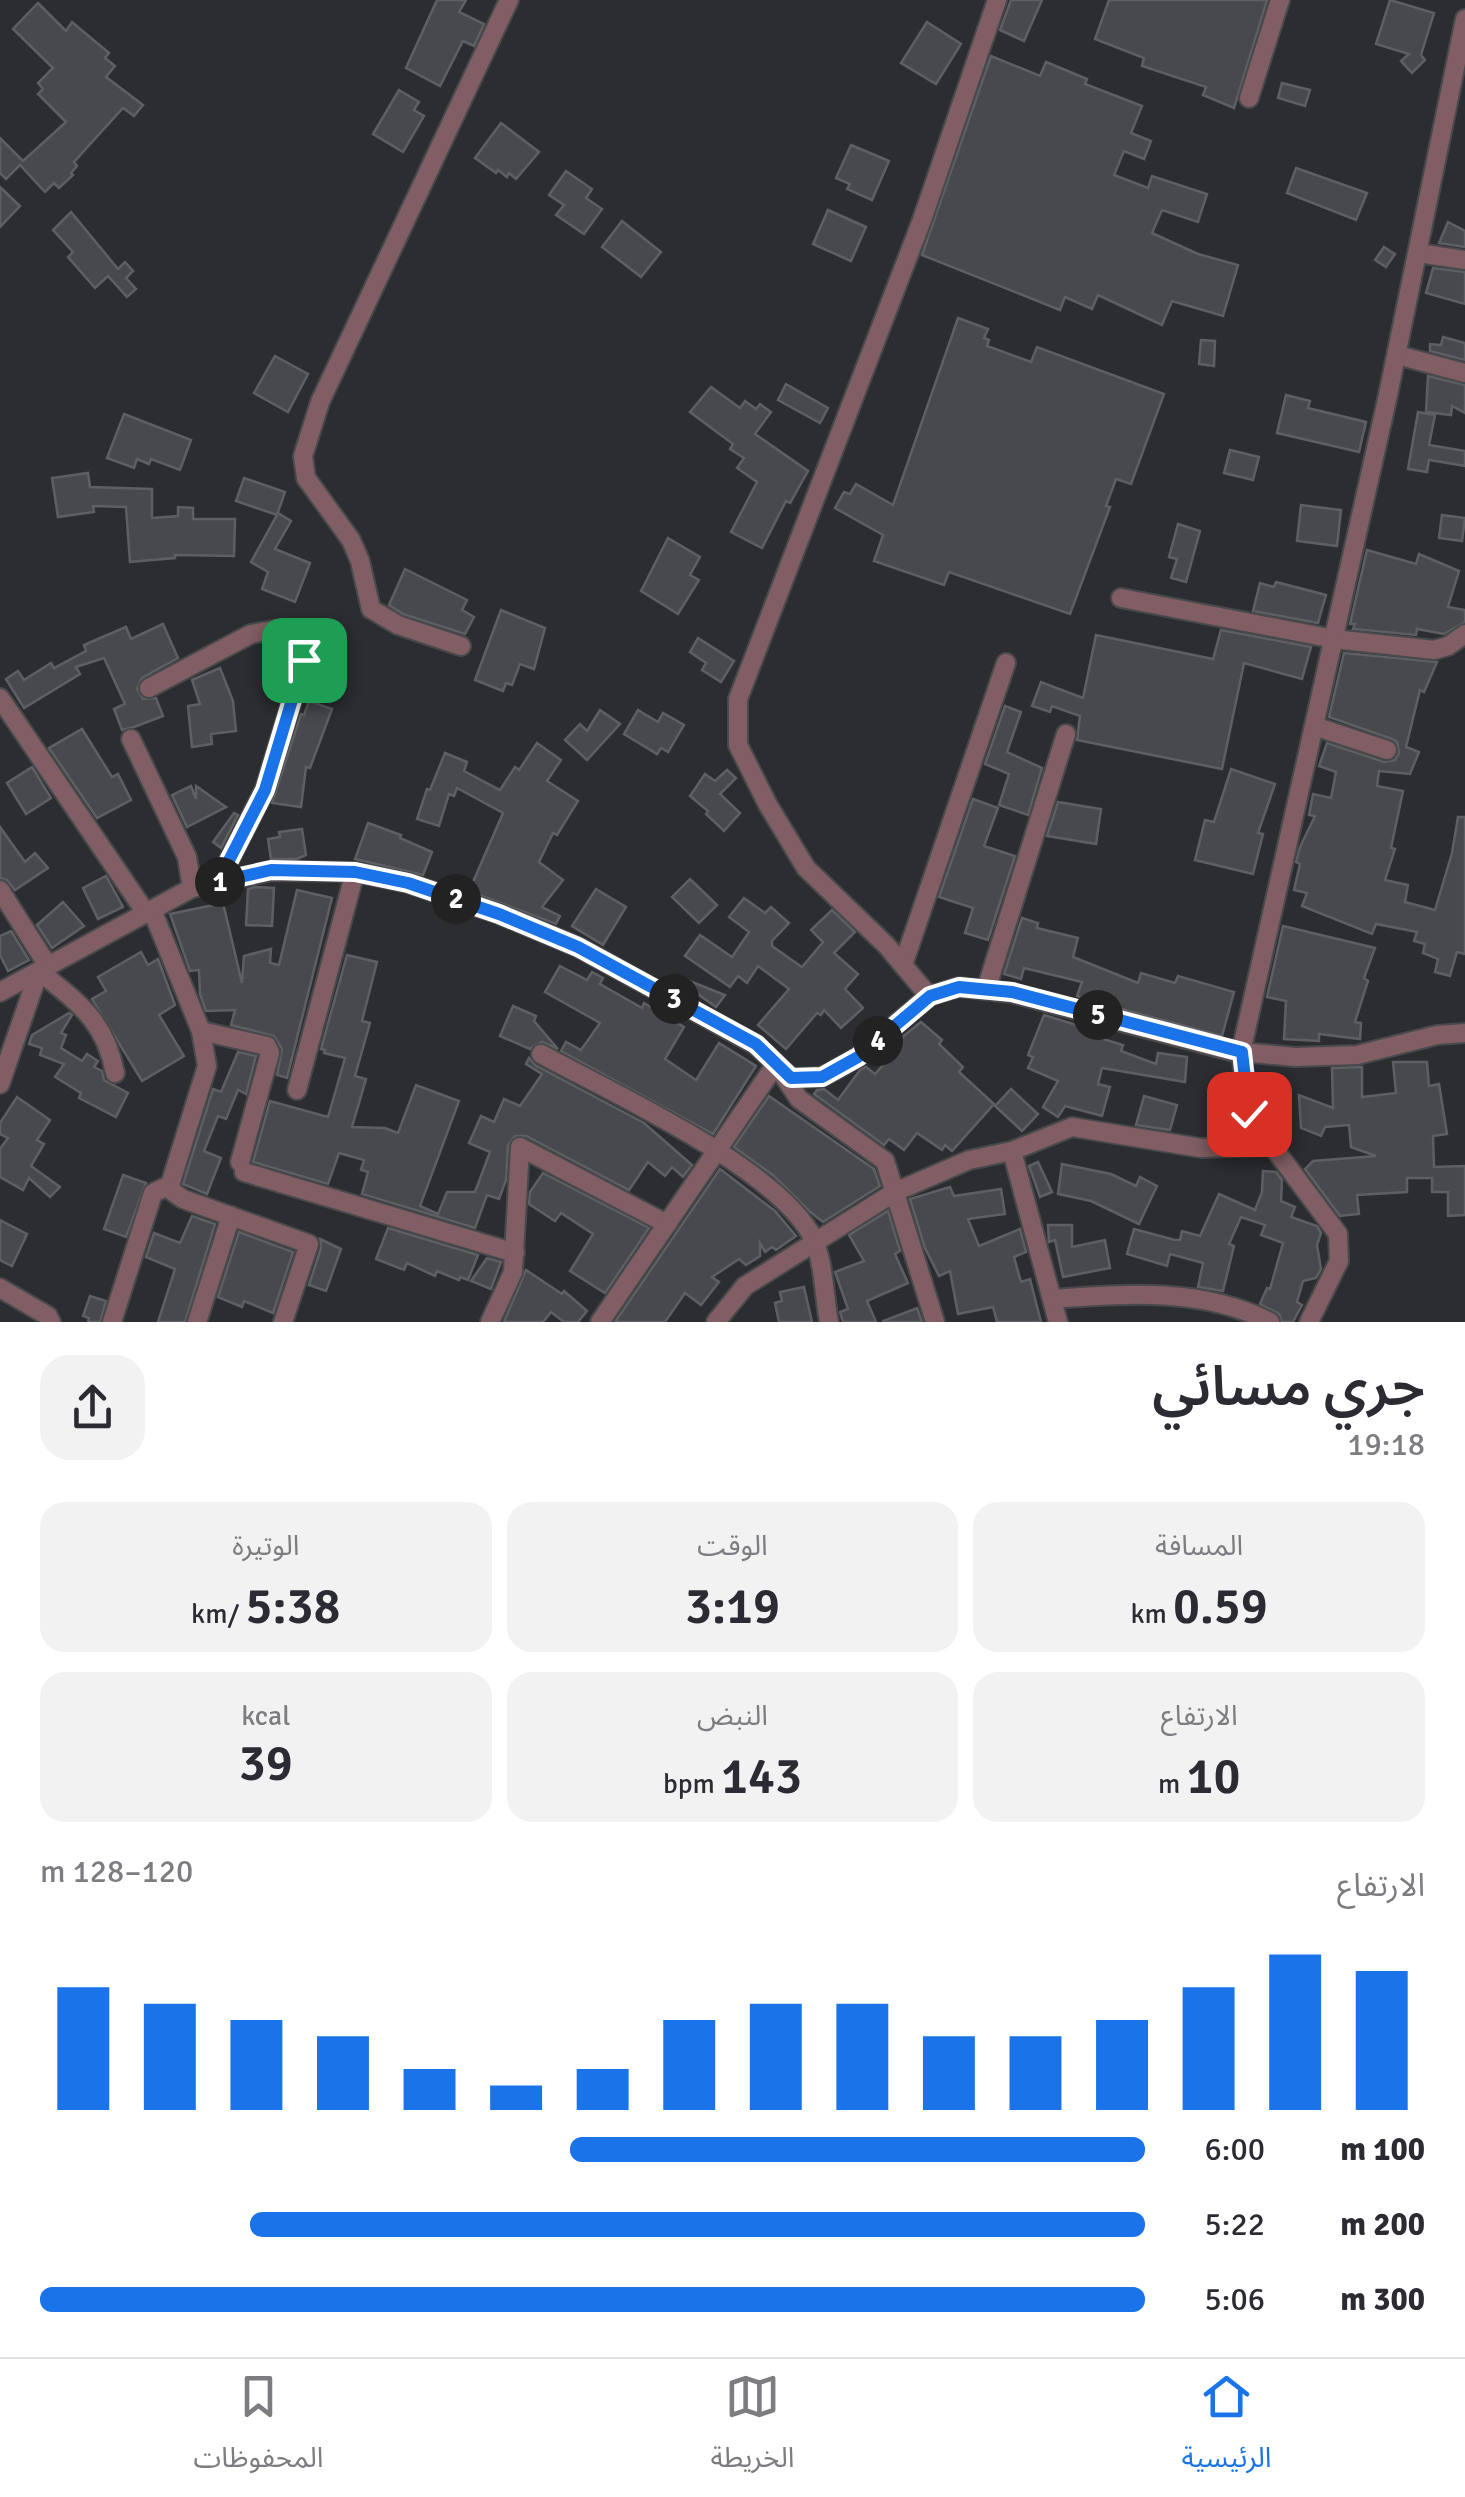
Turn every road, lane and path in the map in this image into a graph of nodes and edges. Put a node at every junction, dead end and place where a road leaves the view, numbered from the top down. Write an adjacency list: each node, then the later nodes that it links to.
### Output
1 (508, 0): 13 (street)
2 (997, 0): 26 (street)
3 (1280, 0): 5 (street)
4 (1465, 19): 6 (street)
5 (1250, 98)
6 (1418, 253): 7 (street); 8 (street)
7 (1465, 260)
8 (1396, 355): 9 (street); 12 (street)
9 (1465, 372)
10 (1122, 598): 12 (street)
11 (1465, 634): 12 (street)
12 (1334, 639): 17 (street)
13 (461, 646)
14 (1006, 662): 26 (street)
15 (148, 688): 22 (street)
16 (0, 698): 25 (street)
17 (1314, 726): 20 (street); 33 (street)
18 (1066, 734): 28 (street)
19 (131, 738): 23 (street)
20 (1387, 750)
21 (355, 872): 22 (street); 35 (street); 38 (street)
22 (218, 882): 23 (street)
23 (192, 888): 25 (street)
24 (0, 890): 27 (street)
25 (149, 912): 27 (street); 31 (street)
26 (903, 965): 30 (street)
27 (44, 968): 29 (street); 36 (street); 37 (street)
28 (986, 990): 30 (street); 33 (street)
29 (0, 992)
30 (930, 996): 35 (street)
31 (201, 1031): 42 (street); 47 (street)
32 (1465, 1033): 33 (street)
33 (1242, 1052): 39 (street)
34 (540, 1054): 40 (street)
35 (776, 1064): 40 (street); 43 (street)
36 (116, 1073)
37 (0, 1084)
38 (297, 1090)
39 (1272, 1146): 41 (street); 61 (street)
40 (717, 1150): 45 (street); 46 (street)
41 (1012, 1151): 43 (street); 49 (street)
42 (170, 1184): 44 (street); 51 (street)
43 (895, 1192): 46 (street); 58 (street)
44 (232, 1216): 52 (street); 53 (street)
45 (667, 1224): 47 (street); 55 (street)
46 (815, 1242): 56 (street); 57 (street)
47 (516, 1253): 54 (street)
48 (0, 1288): 50 (street)
49 (1052, 1299): 59 (street); 60 (street)
50 (51, 1322)
51 (112, 1322)
52 (198, 1322)
53 (283, 1322)
54 (490, 1322)
55 (600, 1322)
56 (716, 1322)
57 (829, 1322)
58 (935, 1322)
59 (1058, 1322)
60 (1270, 1322)
61 (1308, 1322)

